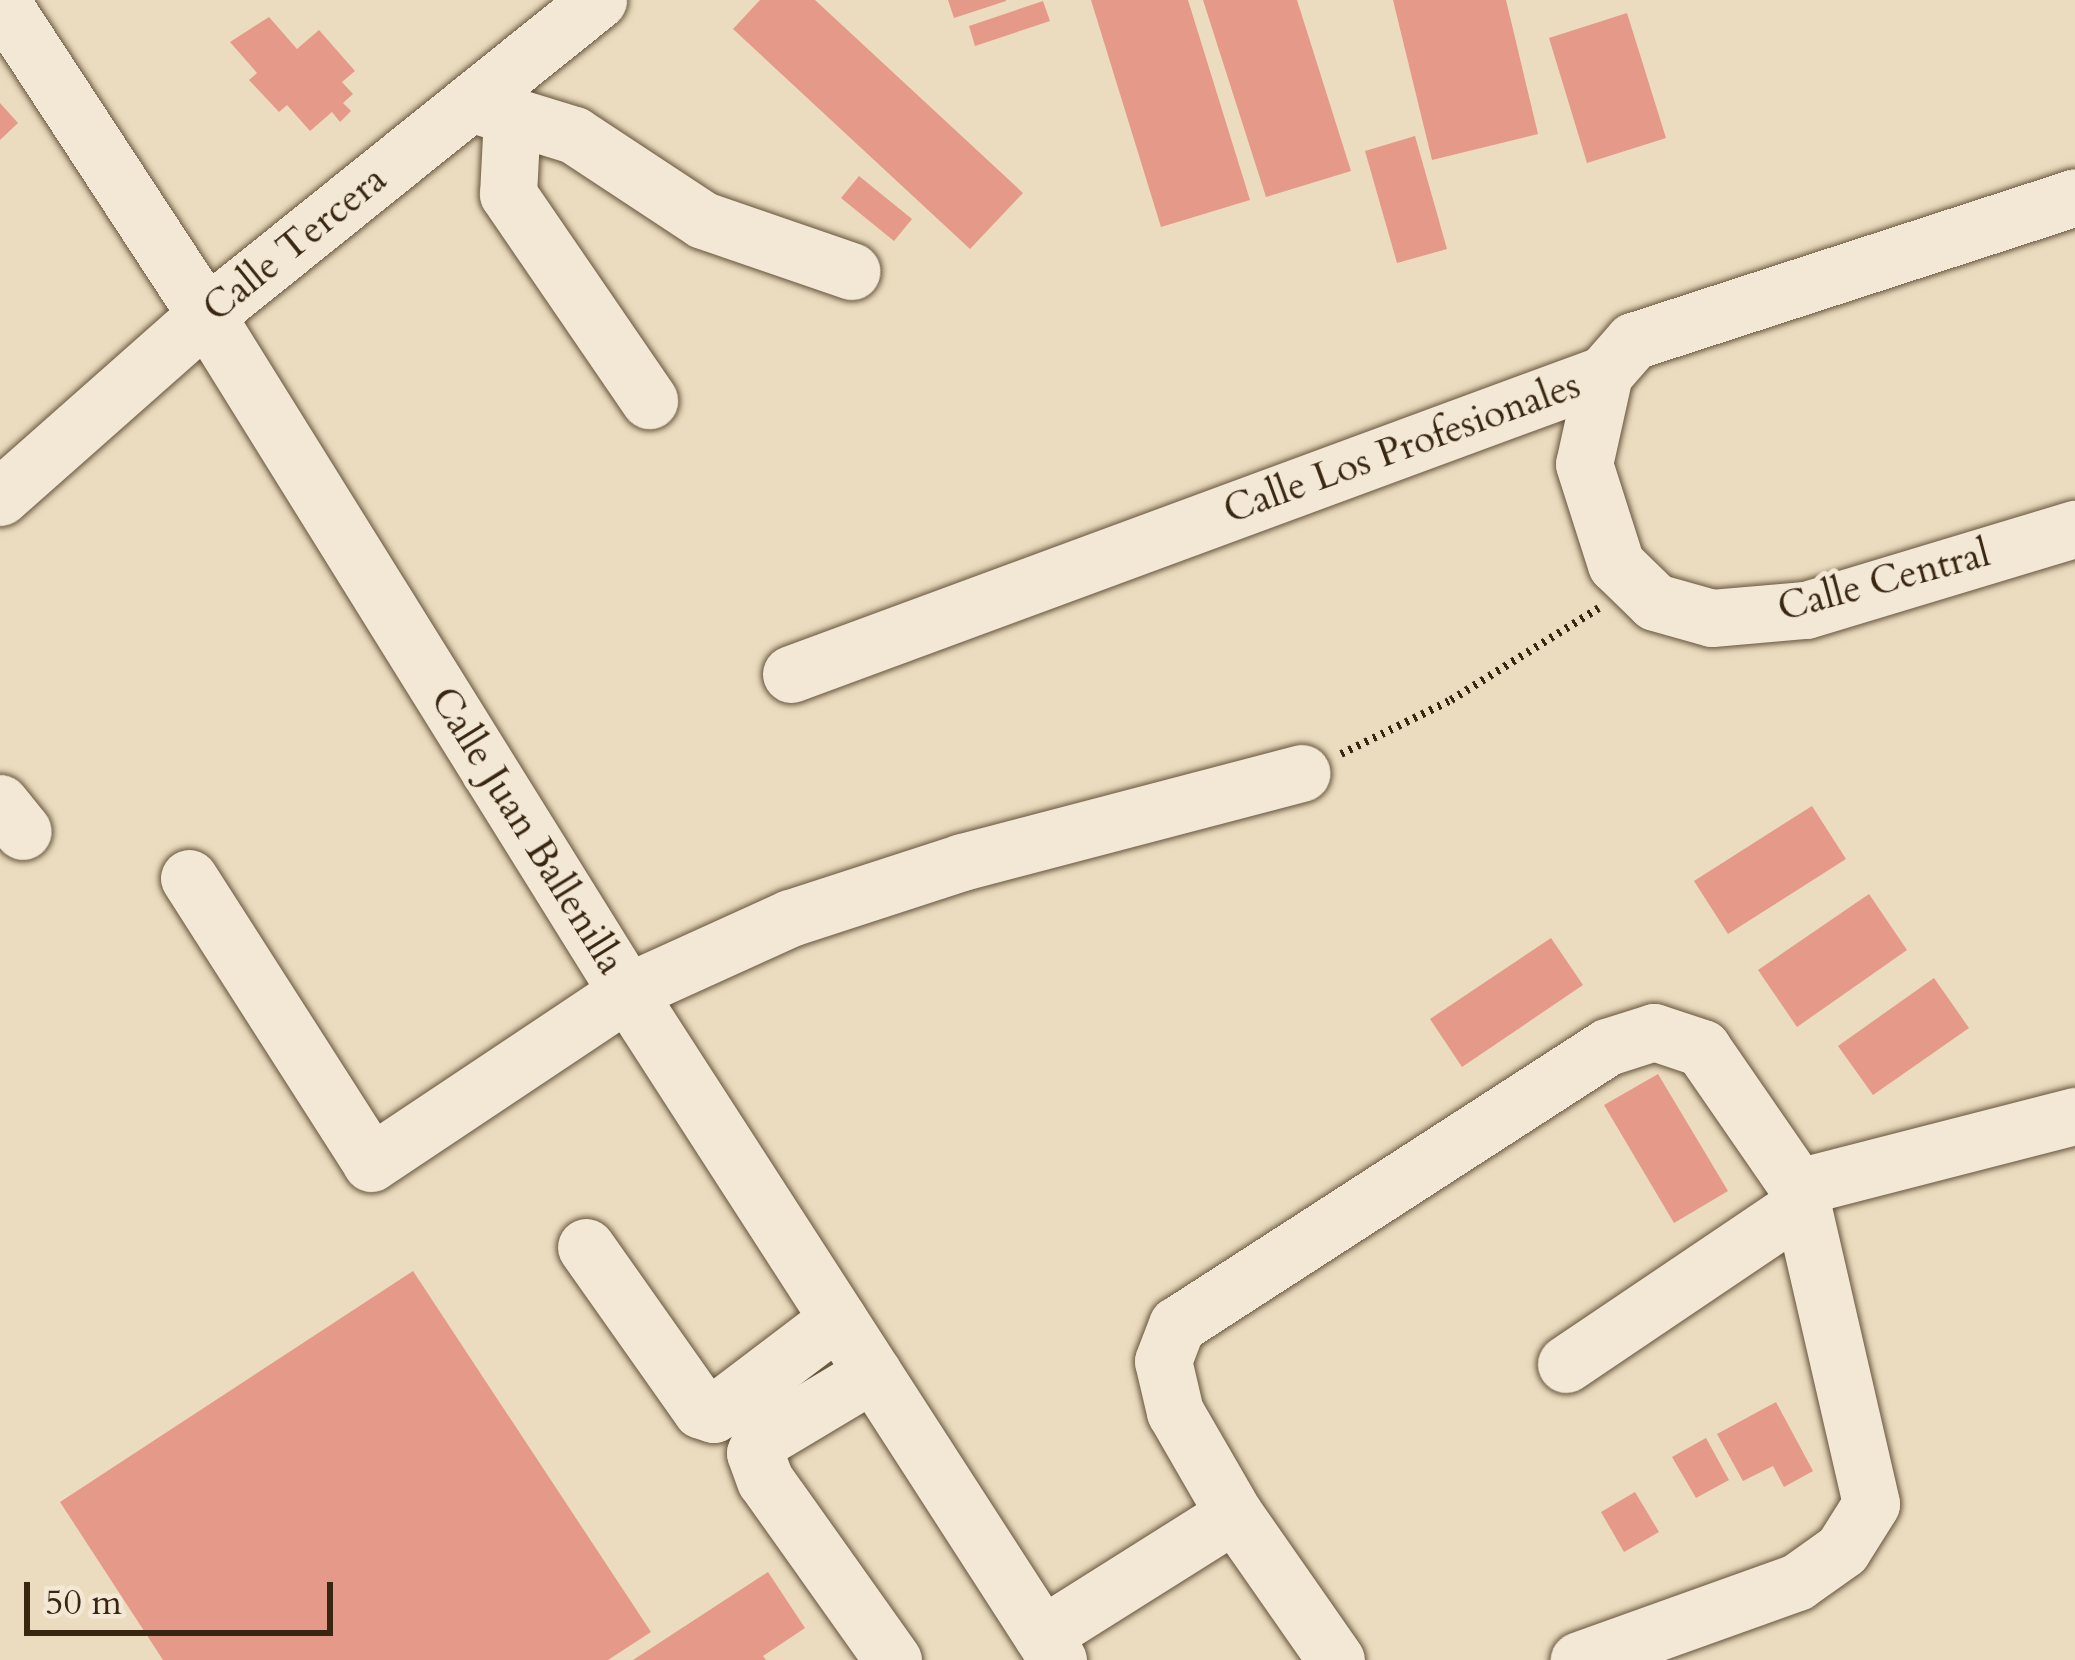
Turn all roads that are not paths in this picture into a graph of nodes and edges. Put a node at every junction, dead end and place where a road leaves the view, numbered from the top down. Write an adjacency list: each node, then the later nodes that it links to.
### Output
1 (0, 0): 6 (street, Calle Juan Ballenilla)
2 (598, 0): 3 (street, Calle Tercera)
3 (491, 109): 5 (street); 6 (street, Calle Tercera); 8 (street)
4 (2075, 197): 7 (street, Calle Los Profesionales)
5 (851, 271)
6 (206, 315): 9 (street, Calle Tercera); 14 (street, Calle Juan Ballenilla)
7 (1604, 374): 10 (street, Calle Central); 11 (street, Calle Los Profesionales)
8 (649, 400)
9 (0, 497)
10 (2075, 529)
11 (791, 674)
12 (1302, 773): 14 (street)
13 (189, 878): 14 (street)
14 (627, 992): 19 (street, Calle Juan Ballenilla)
15 (2075, 1116): 17 (street)
16 (2075, 1147): 17 (street)
17 (1802, 1202): 20 (street); 24 (street); 26 (street)
18 (586, 1247): 22 (street)
19 (838, 1319): 21 (street, Calle Juan Ballenilla); 22 (street)
20 (1566, 1364)
21 (873, 1373): 23 (street); 25 (street, Calle Juan Ballenilla)
22 (726, 1403): 23 (street)
23 (755, 1453): 27 (street)
24 (1234, 1514): 25 (street); 28 (street)
25 (1050, 1647)
26 (1639, 1650): 29 (street)
27 (893, 1660)
28 (1336, 1660)
29 (1579, 1660)

